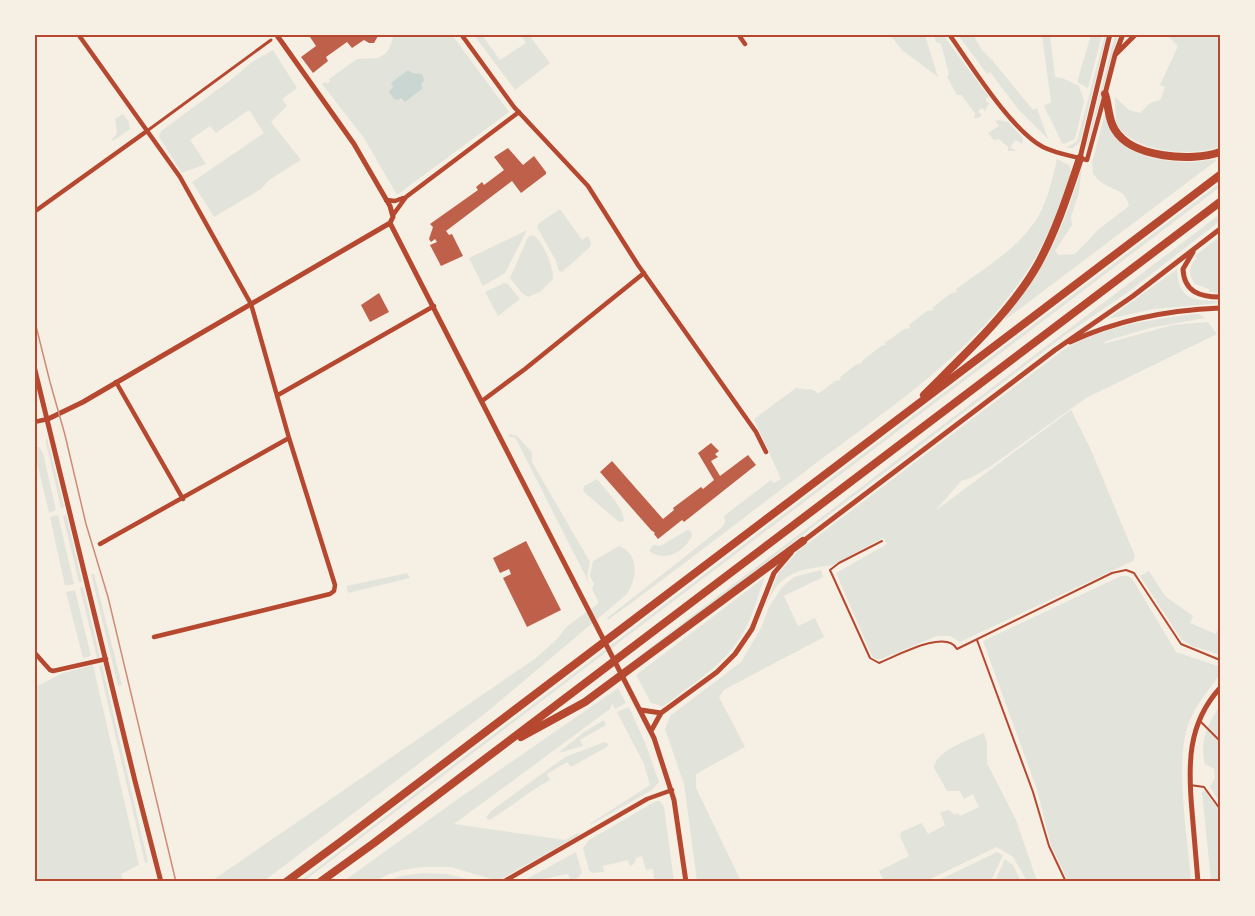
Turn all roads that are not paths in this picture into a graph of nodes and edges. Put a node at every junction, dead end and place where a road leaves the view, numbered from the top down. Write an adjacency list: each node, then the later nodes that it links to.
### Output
1 (78, 34): 14 (street)
2 (276, 34): 19 (street)
3 (461, 34): 13 (street)
4 (738, 34): 10 (street)
5 (949, 34): 16 (street)
6 (1110, 34): 16 (street)
7 (1123, 34): 11 (street)
8 (1136, 34): 11 (street)
9 (271, 40): 14 (street)
10 (745, 44)
11 (1115, 55): 12 (street)
12 (1105, 94): 15 (highway); 16 (street)
13 (519, 112): 18 (street); 26 (street)
14 (147, 131): 21 (street); 28 (street)
15 (1221, 152)
16 (1080, 158): 36 (highway)
17 (1221, 175): 36 (highway)
18 (406, 197): 19 (street); 22 (street)
19 (386, 200): 22 (street)
20 (1221, 202): 56 (highway)
21 (34, 212)
22 (393, 215): 23 (street)
23 (390, 223): 28 (street); 29 (street)
24 (1221, 229): 25 (street)
25 (1198, 246): 27 (street); 31 (street)
26 (644, 273): 35 (street); 40 (street)
27 (1221, 297)
28 (250, 304): 33 (street); 34 (street)
29 (434, 306): 34 (street); 35 (street)
30 (1221, 308): 31 (street)
31 (1055, 350): 42 (street)
32 (34, 366): 37 (street)
33 (115, 381): 37 (street); 41 (street)
34 (278, 395): 39 (street)
35 (482, 400): 51 (street)
36 (904, 416): 61 (highway)
37 (48, 419): 38 (street); 48 (street)
38 (34, 422)
39 (289, 438): 41 (street); 45 (street)
40 (766, 452)
41 (183, 499): 44 (street)
42 (803, 541): 52 (street); 56 (highway)
43 (882, 541): 46 (lane)
44 (100, 544)
45 (154, 638)
46 (977, 640): 49 (lane); 65 (lane)
47 (34, 652): 48 (street)
48 (106, 659): 60 (street)
49 (1221, 660)
50 (1221, 688): 53 (street)
51 (641, 710): 52 (street); 54 (street)
52 (661, 713): 54 (street)
53 (1199, 721): 55 (lane); 57 (street)
54 (651, 731): 58 (street)
55 (1221, 741)
56 (499, 749): 62 (highway)
57 (1190, 785): 59 (lane); 66 (street)
58 (672, 790): 63 (street); 64 (street)
59 (1221, 809)
60 (161, 882)
61 (286, 882)
62 (321, 882)
63 (503, 882)
64 (686, 882)
65 (1066, 882)
66 (1198, 882)

